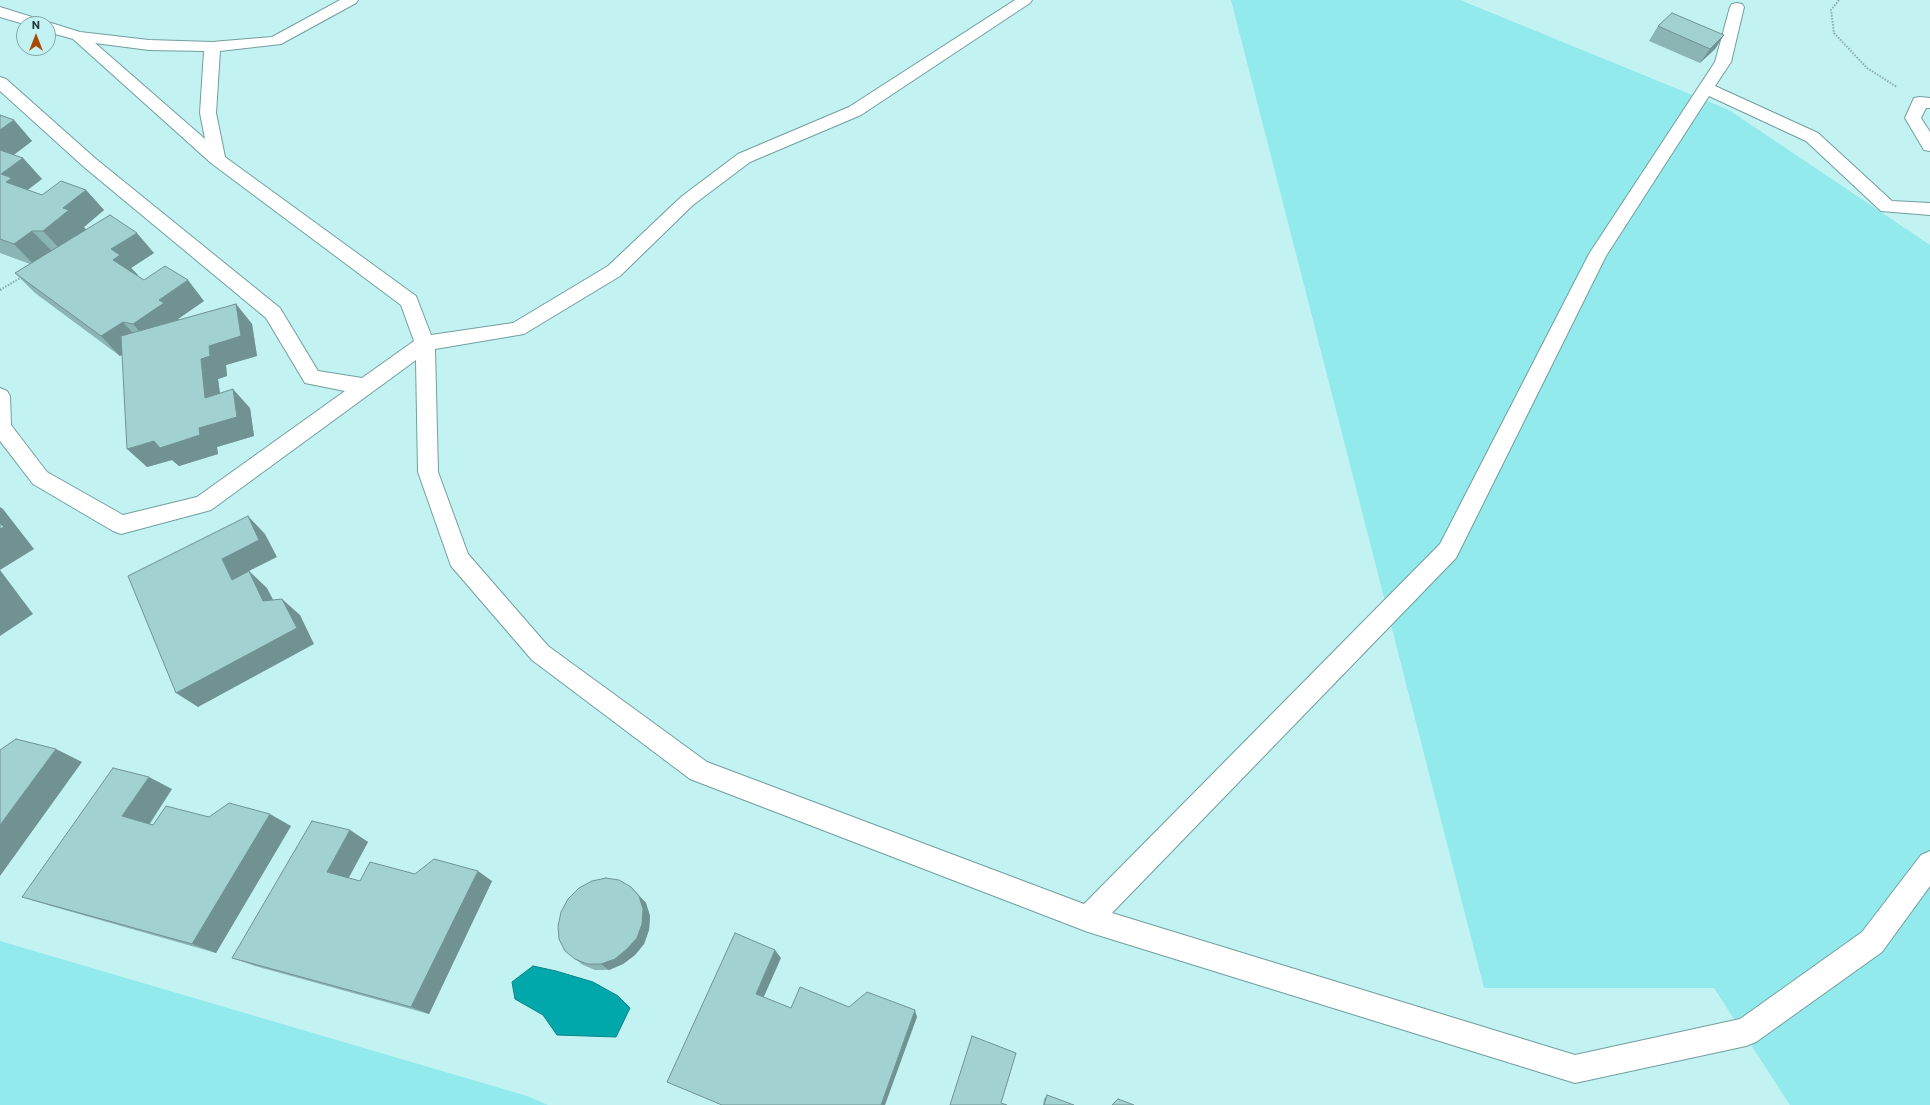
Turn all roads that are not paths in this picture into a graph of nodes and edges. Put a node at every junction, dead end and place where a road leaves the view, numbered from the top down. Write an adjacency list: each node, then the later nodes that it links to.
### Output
1 (351, 0): 8 (street)
2 (1025, 0): 15 (street)
3 (1737, 7): 10 (street)
4 (0, 12): 5 (street)
5 (16, 17)
6 (56, 29): 7 (street)
7 (78, 36): 8 (street); 13 (street)
8 (212, 47): 13 (street)
9 (0, 82): 16 (street)
10 (1706, 88): 14 (street); 20 (street)
11 (1925, 102): 12 (street)
12 (1930, 146)
13 (217, 159): 15 (street)
14 (1930, 209)
15 (425, 343): 16 (street); 20 (street)
16 (365, 386): 18 (street)
17 (0, 396): 18 (street)
18 (1, 426)
19 (1930, 864): 20 (street)
20 (1088, 919)

